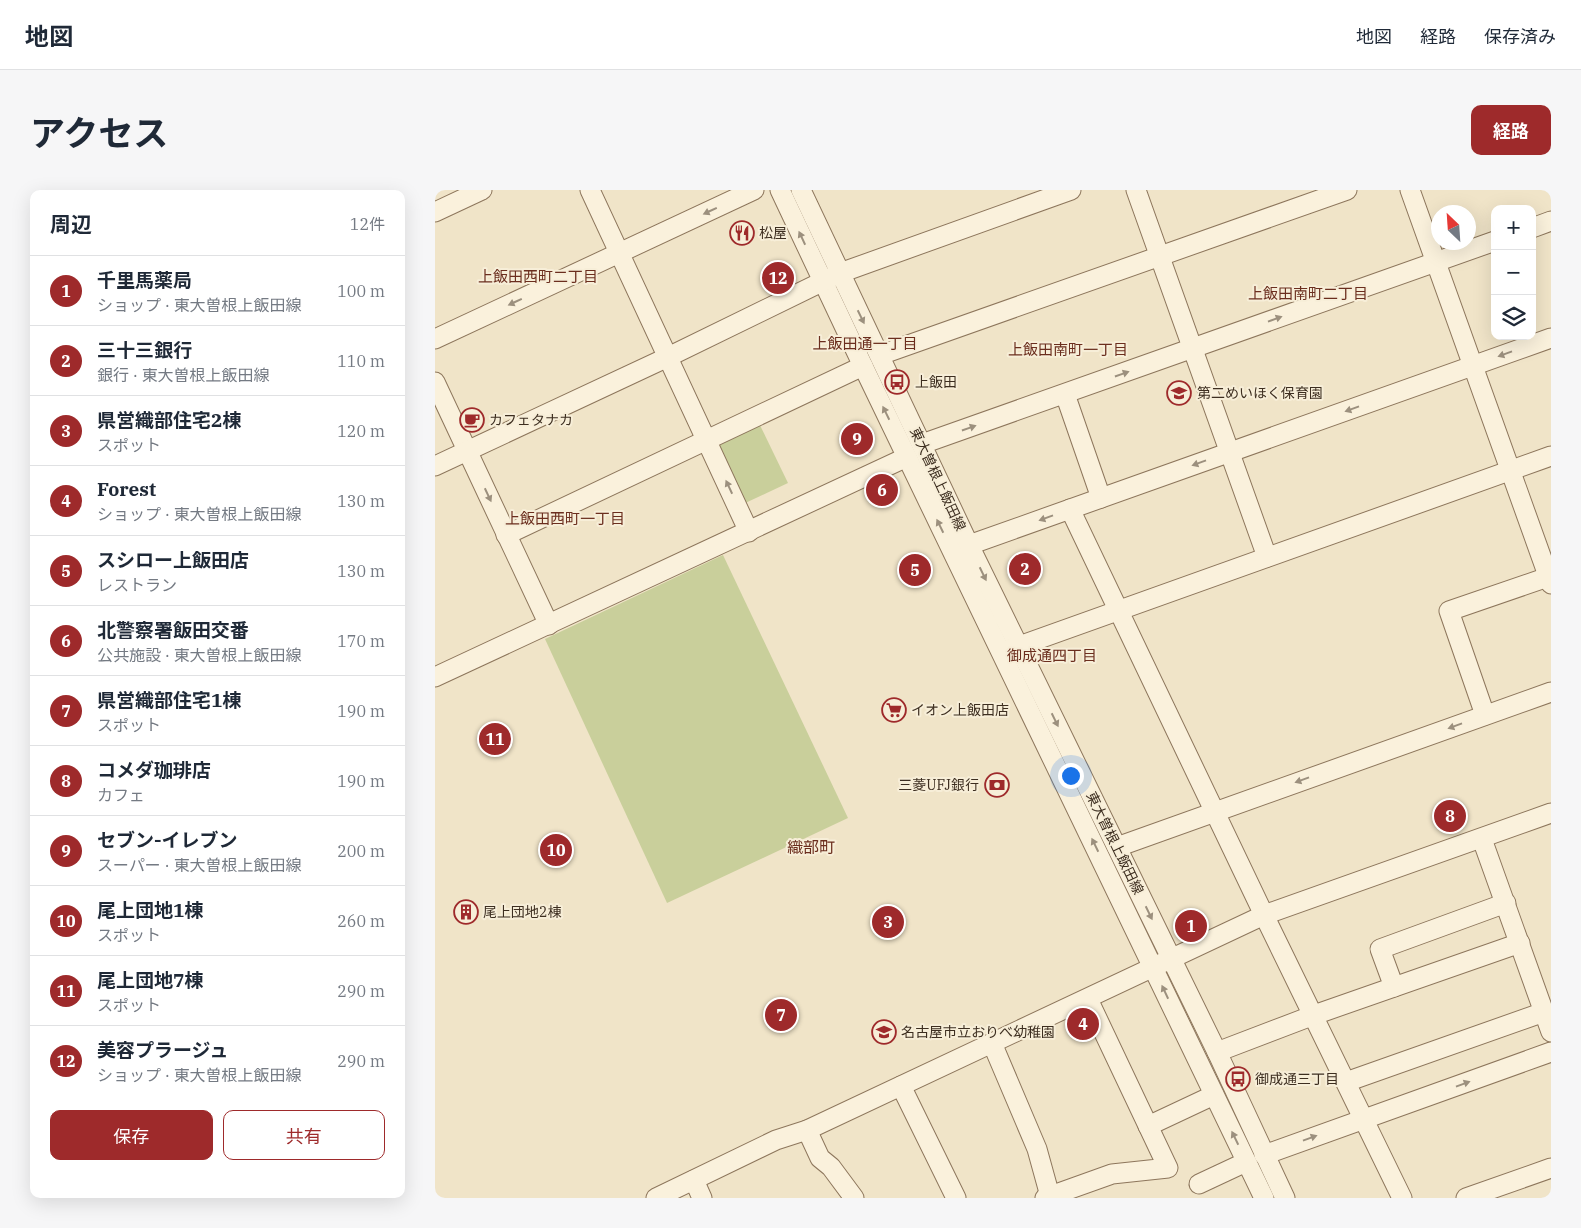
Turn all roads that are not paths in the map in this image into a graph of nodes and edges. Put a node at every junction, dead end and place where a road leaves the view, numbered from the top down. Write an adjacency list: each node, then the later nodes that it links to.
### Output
1 (482, 190): 10 (street)
2 (590, 190): 15 (street)
3 (754, 190): 15 (street, one-way to 15)
4 (780, 190): 19 (street, 東大曽根上飯田線, one-way to 4)
5 (801, 190): 18 (street, 東大曽根上飯田線)
6 (1071, 190): 18 (street)
7 (1136, 190): 16 (street)
8 (1347, 190): 16 (street)
9 (1410, 190): 17 (street)
10 (458, 195): 11 (street)
11 (435, 212)
12 (1551, 221): 13 (street)
13 (1536, 227)
14 (1491, 242): 17 (street)
15 (620, 254): 21 (street, one-way to 21); 24 (street)
16 (1160, 256): 22 (street); 23 (street)
17 (1436, 262): 22 (street, one-way to 17); 25 (street)
18 (840, 273): 19 (street); 23 (street, 東大曽根上飯田線, one-way to 23)
19 (823, 282): 24 (street); 26 (street, 東大曽根上飯田線)
20 (1551, 338): 25 (street, one-way to 25)
21 (435, 339)
22 (1193, 349): 28 (street, one-way to 22); 32 (street)
23 (880, 355): 30 (street, 東大曽根上飯田線)
24 (669, 357): 29 (street); 31 (street)
25 (1473, 365): 32 (street, one-way to 32); 36 (street)
26 (863, 366): 29 (street); 34 (street, 東大曽根上飯田線, one-way to 26)
27 (435, 382): 31 (street)
28 (1065, 394): 30 (street, one-way to 28); 37 (street)
29 (707, 440): 39 (street, one-way to 29); 40 (street)
30 (923, 444): 41 (street, 東大曽根上飯田線)
31 (468, 451): 35 (street); 40 (street, one-way to 40)
32 (1230, 452): 37 (street, one-way to 37); 42 (street)
33 (1551, 456): 36 (street)
34 (907, 457): 39 (street); 46 (street, 東大曽根上飯田線, one-way to 34)
35 (435, 466)
36 (1510, 470): 42 (street); 43 (street)
37 (1101, 498): 38 (street)
38 (1070, 509): 41 (street, one-way to 41); 44 (street)
39 (749, 532): 45 (street)
40 (506, 534): 45 (street)
41 (969, 545): 46 (street, 東大曽根上飯田線, one-way to 46)
42 (1267, 558): 44 (street)
43 (1550, 579): 49 (street)
44 (1118, 611): 46 (street); 50 (street)
45 (549, 624): 47 (street)
46 (1010, 649): 53 (street, 東大曽根上飯田線, one-way to 53); 58 (street, 東大曽根上飯田線, one-way to 46)
47 (435, 677)
48 (1551, 692): 49 (street)
49 (1485, 715): 50 (street, one-way to 50)
50 (1215, 812): 53 (street); 55 (street)
51 (1551, 814): 52 (street)
52 (1481, 839): 54 (street); 55 (street)
53 (1117, 847): 57 (street, 東大曽根上飯田線, one-way to 57)
54 (1506, 903): 56 (street); 59 (street)
55 (1264, 915): 57 (street); 62 (street)
56 (1520, 943): 59 (street); 61 (street)
57 (1171, 958): 58 (street); 65 (street, 東大曽根上飯田線)
58 (1153, 967): 60 (street); 69 (street, 東大曽根上飯田線, one-way to 58)
59 (1394, 987): 62 (street)
60 (1088, 999): 64 (street); 71 (street)
61 (1544, 1012): 63 (street); 67 (street)
62 (1313, 1015): 65 (street); 67 (street)
63 (1551, 1032)
64 (992, 1044): 68 (street); 79 (street)
65 (1217, 1052): 73 (street, 東大曽根上飯田線)
66 (1551, 1052): 70 (street, one-way to 66)
67 (1345, 1082): 70 (street)
68 (901, 1086): 72 (street); 83 (street)
69 (1214, 1095): 71 (street); 74 (street, 東大曽根上飯田線, one-way to 69)
70 (1364, 1119): 73 (street, one-way to 70); 86 (street)
71 (1148, 1126): 79 (street)
72 (807, 1130): 76 (street); 82 (street)
73 (1264, 1155): 85 (street, 東大曽根上飯田線)
74 (1246, 1162): 77 (street); 84 (street, 東大曽根上飯田線)
75 (1551, 1168): 78 (street)
76 (694, 1180): 80 (street); 81 (street)
77 (1199, 1184)
78 (1515, 1190): 87 (street)
79 (1048, 1197)
80 (656, 1198)
81 (702, 1198)
82 (854, 1198)
83 (955, 1198)
84 (1264, 1198)
85 (1285, 1198)
86 (1402, 1198)
87 (1466, 1198)

